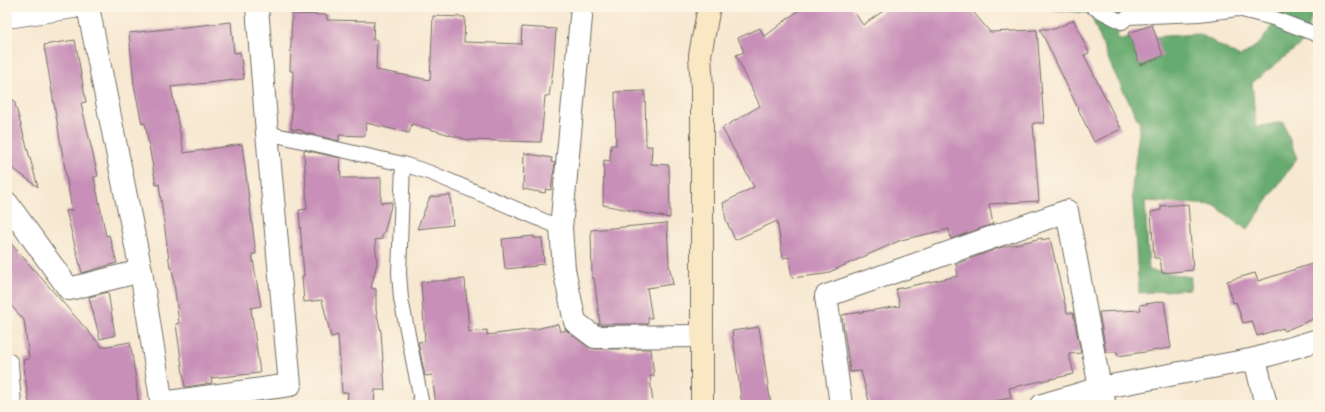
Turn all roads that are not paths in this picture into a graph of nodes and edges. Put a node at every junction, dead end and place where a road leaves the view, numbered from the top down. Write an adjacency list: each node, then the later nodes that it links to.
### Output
1 (74, 7): 7 (street)
2 (88, 7): 13 (street)
3 (257, 7): 9 (street)
4 (582, 7): 12 (street)
5 (710, 7): 14 (street)
6 (1093, 7): 8 (lane)
7 (7, 17)
8 (1318, 35)
9 (267, 133): 10 (lane); 19 (street)
10 (403, 164): 12 (lane); 21 (lane)
11 (7, 203): 13 (street)
12 (561, 228): 14 (street)
13 (141, 271): 19 (street)
14 (702, 336): 22 (street)
15 (1318, 340): 16 (street)
16 (1255, 359): 18 (street); 25 (street)
17 (7, 364): 20 (street)
18 (1102, 397): 23 (street); 24 (street)
19 (162, 404)
20 (10, 405)
21 (422, 405)
22 (702, 405)
23 (841, 405)
24 (1042, 405)
25 (1266, 405)

